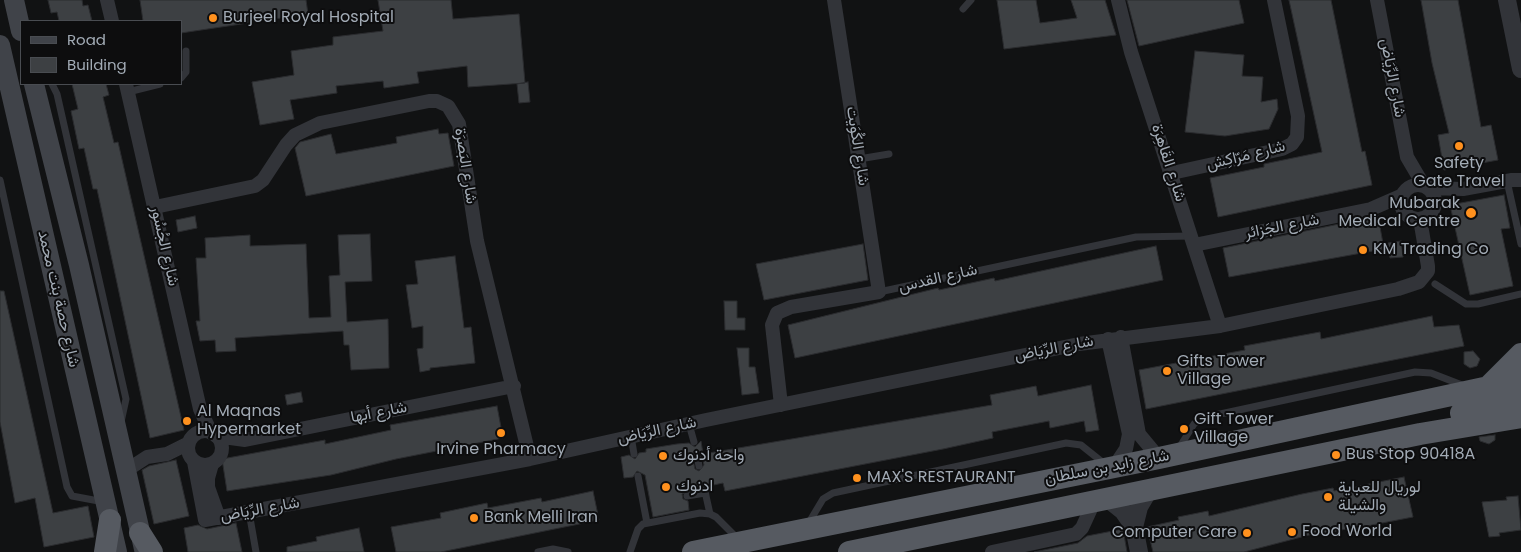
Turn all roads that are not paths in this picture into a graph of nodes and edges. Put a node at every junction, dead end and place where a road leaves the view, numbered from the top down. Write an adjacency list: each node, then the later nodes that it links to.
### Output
1 (14, 0): 11 (main road)
2 (107, 0): 10 (street)
3 (834, 0): 23 (street, شارع الكُوَيت)
4 (971, 0): 9 (lane)
5 (1118, 0): 24 (street, شارع القَاهِرَة)
6 (1274, 0): 24 (street, شارع مَرّاكِش)
7 (1377, 0): 22 (street, شارع الرِّيَاض)
8 (1507, 0): 14 (street)
9 (963, 9)
10 (112, 20)
11 (20, 27)
12 (0, 45): 15 (main road, شارع حصة بنت محمد)
13 (186, 51): 16 (lane)
14 (1521, 69)
15 (3, 75): 75 (main road, شارع حصة بنت محمد)
16 (182, 77)
17 (34, 85): 58 (main road, شارع حصة بنت محمد)
18 (52, 85): 58 (lane)
19 (152, 85): 20 (lane)
20 (127, 88): 30 (street, شارع الجُسُور)
21 (889, 154): 23 (lane)
22 (1408, 157): 27 (street, شارع الرِّيَاض); 29 (street, شارع الرِّيَاض)
23 (859, 159): 38 (street, شارع الكُوَيت)
24 (1172, 173): 35 (street, شارع القَاهِرَة)
25 (1515, 179): 28 (street); 36 (lane)
26 (0, 180): 75 (lane)
27 (1426, 187): 28 (street); 29 (street); 31 (street)
28 (1463, 189): 31 (street)
29 (1404, 193): 32 (street, شارع الجَزائر); 33 (street)
30 (155, 206): 44 (street, شارع البَصرَة); 48 (street, شارع الجُسُور)
31 (1434, 208): 34 (street)
32 (1371, 210): 33 (street, شارع الجَزائر); 35 (street, شارع الجَزائر)
33 (1404, 211): 34 (street)
34 (1420, 218): 40 (street, شارع الرِّيَاض)
35 (1192, 241): 38 (lane, شارع القدس); 40 (street, شارع القَاهِرَة)
36 (1521, 244)
37 (1434, 284): 39 (lane)
38 (879, 292): 47 (street, شارع القدس)
39 (1521, 294)
40 (1220, 326): 41 (street, شارع الرِّيَاض)
41 (1115, 338): 47 (street, شارع الرِّيَاض); 63 (street); 69 (street, شارع الرِّيَاض)
42 (1521, 354): 45 (highway)
43 (1521, 380): 45 (highway, شارع زايد بن سلطان)
44 (514, 386): 57 (street, شارع أبها); 67 (street, شارع البَصرَة)
45 (1481, 389): 63 (highway, شارع زايد بن سلطان); 63 (lane)
46 (1521, 400): 54 (highway)
47 (781, 405): 51 (street, شارع الرِّيَاض)
48 (200, 409): 53 (street, شارع الجُسُور); 56 (street, شارع الجُسُور)
49 (1521, 417): 50 (highway, شارع زايد بن سلطان)
50 (1490, 422): 52 (highway); 54 (highway, شارع زايد بن سلطان)
51 (689, 424): 55 (street, شارع الرِّيَاض); 59 (lane)
52 (1521, 425)
53 (214, 434): 56 (street); 57 (street, شارع أبها); 66 (street)
54 (1420, 434): 72 (highway, شارع زايد بن سلطان)
55 (631, 436): 61 (lane); 67 (street, شارع الرِّيَاض)
56 (192, 438): 60 (street); 65 (street)
57 (245, 440): 66 (street, شارع أبها)
58 (119, 441): 64 (street); 70 (main road, شارع حصة بنت محمد)
59 (694, 442)
60 (167, 454): 64 (street); 65 (street)
61 (634, 454)
62 (696, 455): 68 (lane)
63 (1167, 456): 69 (highway, شارع زايد بن سلطان)
64 (148, 457): 70 (street)
65 (192, 459): 66 (street); 78 (street)
66 (216, 459): 78 (street)
67 (530, 459): 76 (street, شارع الرِّيَاض)
68 (699, 466)
69 (1112, 468): 81 (highway, شارع زايد بن سلطان); 81 (lane)
70 (127, 470): 83 (main road, شارع حصة بنت محمد)
71 (638, 476): 79 (lane)
72 (1149, 490): 74 (highway, شارع زايد بن سلطان); 80 (street)
73 (687, 496): 77 (lane)
74 (1101, 501): 80 (street); 92 (highway, شارع زايد بن سلطان); 93 (street)
75 (108, 511): 84 (highway); 85 (main road, شارع حصة بنت محمد)
76 (249, 512): 78 (street, شارع الرِّيَاض); 87 (lane)
77 (710, 514): 79 (lane); 82 (lane)
78 (212, 519)
79 (647, 523): 90 (lane)
80 (1134, 527): 94 (street)
81 (806, 529): 82 (highway, شارع زايد بن سلطان)
82 (741, 542): 91 (highway, شارع زايد بن سلطان)
83 (142, 543): 86 (highway)
84 (105, 552)
85 (117, 552)
86 (152, 552)
87 (256, 552)
88 (538, 552): 89 (lane)
89 (568, 552)
90 (630, 552)
91 (693, 552)
92 (849, 552)
93 (992, 552)
94 (1140, 552)

